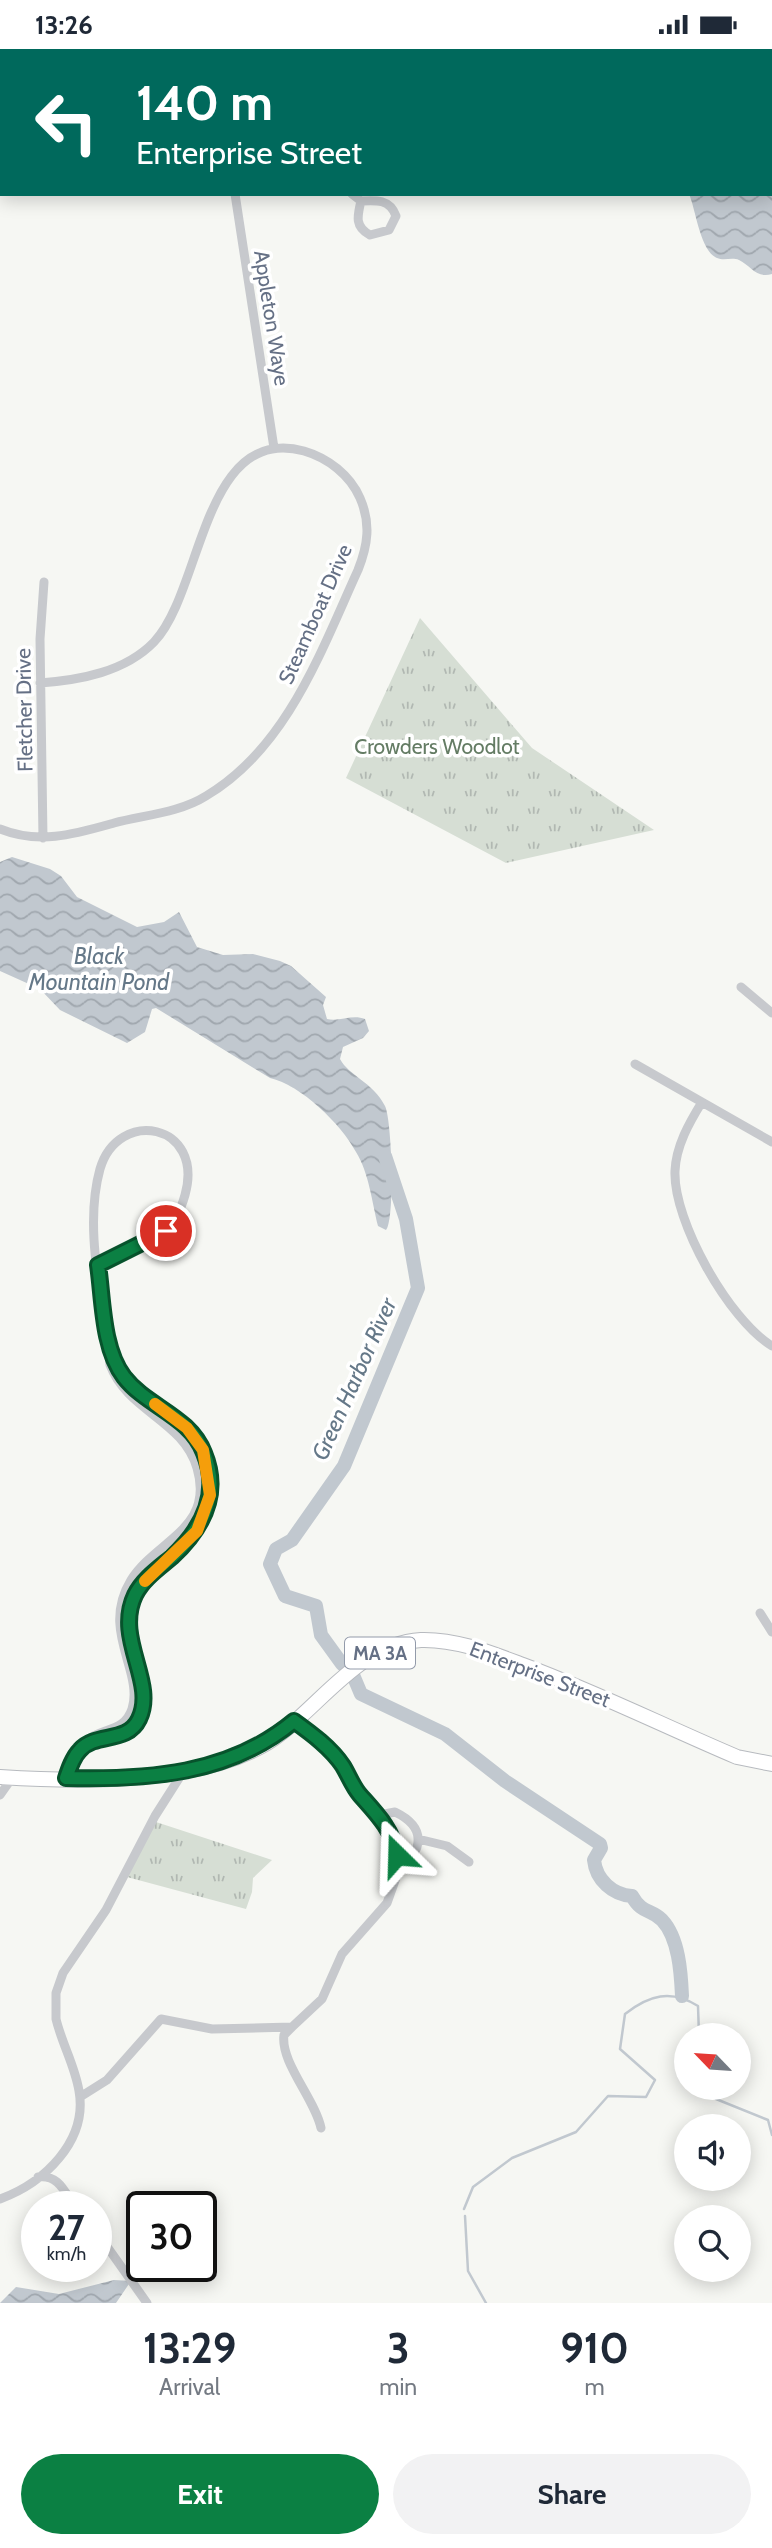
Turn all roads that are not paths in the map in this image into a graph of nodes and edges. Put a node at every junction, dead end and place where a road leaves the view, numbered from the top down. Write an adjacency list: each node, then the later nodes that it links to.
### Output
1 (235, 196): 4 (street, Appleton Waye)
2 (355, 196): 3 (street)
3 (361, 201): 3 (street)
4 (274, 448): 6 (street); 8 (street, Steamboat Drive)
5 (44, 582): 6 (street, Fletcher Drive)
6 (40, 683): 8 (street, Fletcher Drive)
7 (0, 829): 8 (street)
8 (43, 838)
9 (741, 988): 10 (street)
10 (772, 1013)
11 (635, 1065): 12 (street)
12 (702, 1102): 13 (street); 16 (street)
13 (772, 1142)
14 (98, 1265): 14 (street); 15 (street)
15 (105, 1317): 17 (street); 18 (street)
16 (772, 1346)
17 (144, 1395): 18 (street); 19 (street)
18 (135, 1402): 20 (street)
19 (208, 1466): 20 (street); 22 (street)
20 (197, 1468): 21 (street)
21 (173, 1540): 22 (street); 23 (street)
22 (180, 1548): 23 (street)
23 (131, 1591): 30 (street)
24 (760, 1613): 25 (street)
25 (772, 1632)
26 (294, 1721): 27 (main road, Enterprise Street / MA 3A); 28 (main road, Enterprise Street / MA 3A); 32 (street)
27 (772, 1764)
28 (183, 1772): 30 (main road, Enterprise Street / MA 3A); 37 (street)
29 (6, 1778): 30 (main road, Enterprise Street / MA 3A); 31 (street)
30 (66, 1778)
31 (0, 1795)
32 (379, 1815): 33 (street); 35 (street)
33 (418, 1839): 34 (street); 35 (street)
34 (469, 1862)
35 (397, 1869): 36 (street)
36 (292, 2027): 37 (street); 38 (street)
37 (80, 2097): 39 (street)
38 (321, 2128)
39 (38, 2178): 40 (street); 41 (street)
40 (64, 2191)
41 (0, 2199)
42 (112, 2254): 43 (street)
43 (147, 2303)

